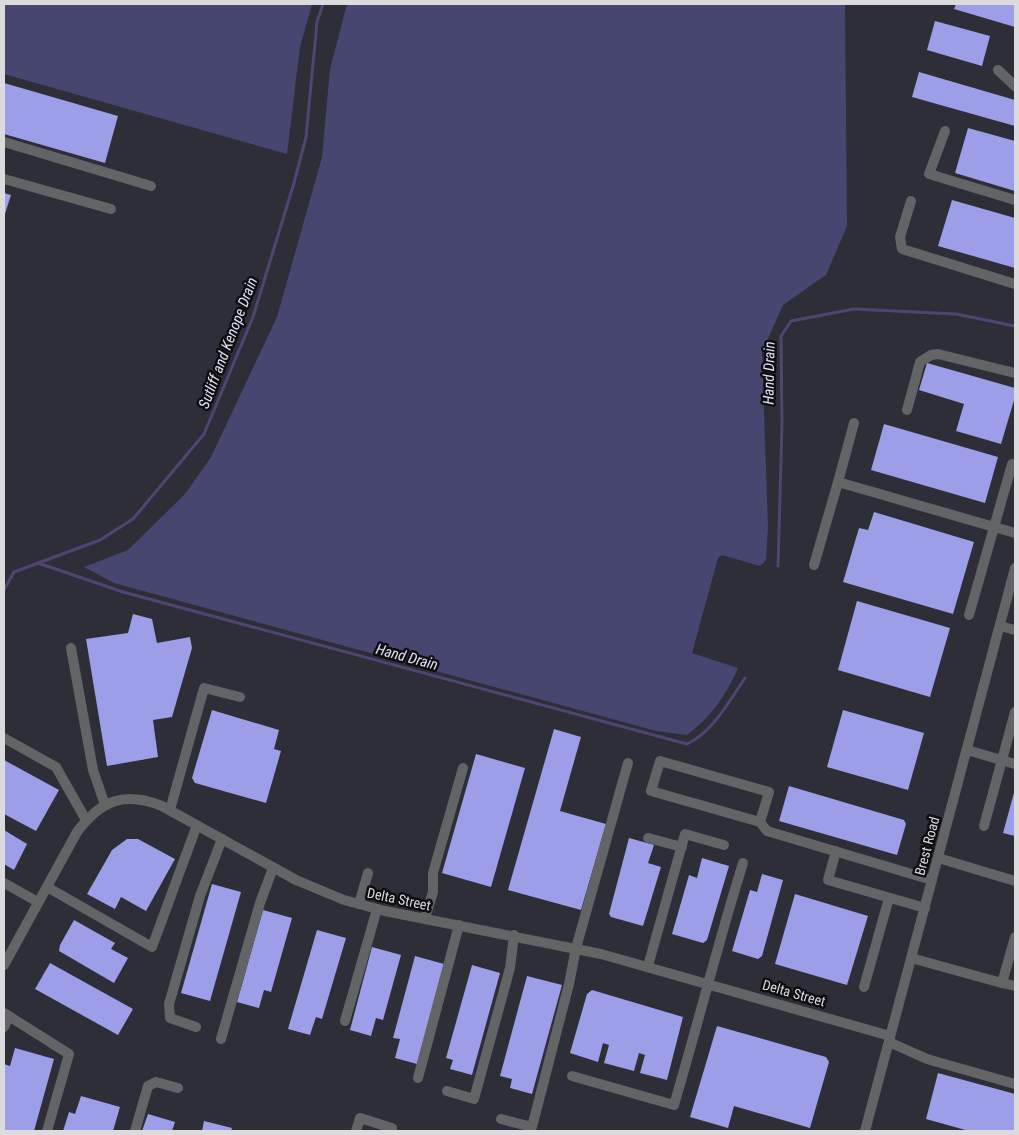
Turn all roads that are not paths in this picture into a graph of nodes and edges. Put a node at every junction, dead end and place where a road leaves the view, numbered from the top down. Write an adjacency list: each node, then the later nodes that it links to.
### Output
1 (998, 70): 2 (street)
2 (1015, 86)
3 (945, 131): 7 (street)
4 (4, 142): 6 (street)
5 (4, 179): 9 (street)
6 (151, 186)
7 (1015, 200)
8 (911, 201): 10 (street)
9 (111, 209)
10 (1015, 284)
11 (1015, 373): 12 (street)
12 (906, 410)
13 (854, 423): 15 (street)
14 (1012, 464): 16 (street)
15 (838, 482): 16 (street); 18 (street)
16 (994, 527): 17 (street); 21 (street)
17 (1015, 533)
18 (814, 565)
19 (1015, 568): 20 (street, Brest Road)
20 (1013, 582): 22 (street, Brest Road)
21 (969, 615)
22 (1000, 626): 23 (street); 28 (street, Brest Road)
23 (1015, 630)
24 (71, 648): 33 (street)
25 (240, 697): 34 (street)
26 (1015, 712): 29 (street)
27 (4, 738): 35 (street)
28 (967, 750): 29 (street); 44 (street, Brest Road)
29 (1002, 760): 31 (street); 38 (street)
30 (628, 763): 61 (street)
31 (1015, 764)
32 (463, 768): 57 (street)
33 (105, 805): 34 (street, Delta Street); 35 (street, Delta Street)
34 (170, 810): 37 (street, Delta Street)
35 (86, 820): 51 (street, Delta Street)
36 (760, 822): 36 (street); 43 (street)
37 (197, 825): 40 (street, Delta Street); 51 (street)
38 (984, 826)
39 (648, 838): 42 (street)
40 (222, 839): 46 (street, Delta Street); 72 (street)
41 (724, 845): 42 (street)
42 (682, 847): 64 (street)
43 (836, 851): 48 (street); 52 (street)
44 (938, 858): 48 (street, Brest Road); 49 (street)
45 (743, 863): 65 (street)
46 (274, 868): 54 (street, Delta Street); 73 (street)
47 (368, 873): 54 (street)
48 (932, 880): 56 (street, Brest Road)
49 (1015, 881)
50 (4, 883): 53 (street)
51 (47, 887): 53 (street, Delta Street)
52 (889, 898): 56 (street); 68 (street)
53 (38, 902): 63 (street, Delta Street)
54 (359, 904): 55 (street, Delta Street)
55 (376, 908): 57 (street, Delta Street); 70 (street)
56 (925, 908): 62 (street, Brest Road)
57 (425, 918): 58 (street, Delta Street)
58 (459, 925): 59 (street, Delta Street); 76 (street)
59 (514, 935): 61 (street, Delta Street); 79 (street)
60 (1015, 937): 66 (street)
61 (576, 948): 64 (street, Delta Street); 80 (street)
62 (911, 958): 66 (street); 74 (street, Brest Road)
63 (4, 965)
64 (648, 966): 65 (street, Delta Street)
65 (710, 983): 74 (street, Delta Street); 75 (street)
66 (1002, 983): 67 (street)
67 (1015, 986)
68 (864, 987)
69 (6, 1014): 71 (street); 82 (street)
70 (345, 1021)
71 (4, 1027)
72 (196, 1027)
73 (221, 1039)
74 (889, 1039): 77 (street, Delta Street); 85 (street, Brest Road)
75 (572, 1076)
76 (418, 1078)
77 (1015, 1084)
78 (178, 1088): 83 (street)
79 (447, 1091)
80 (501, 1119)
81 (392, 1128): 84 (street)
82 (47, 1131)
83 (135, 1131)
84 (356, 1131)
85 (865, 1131)

